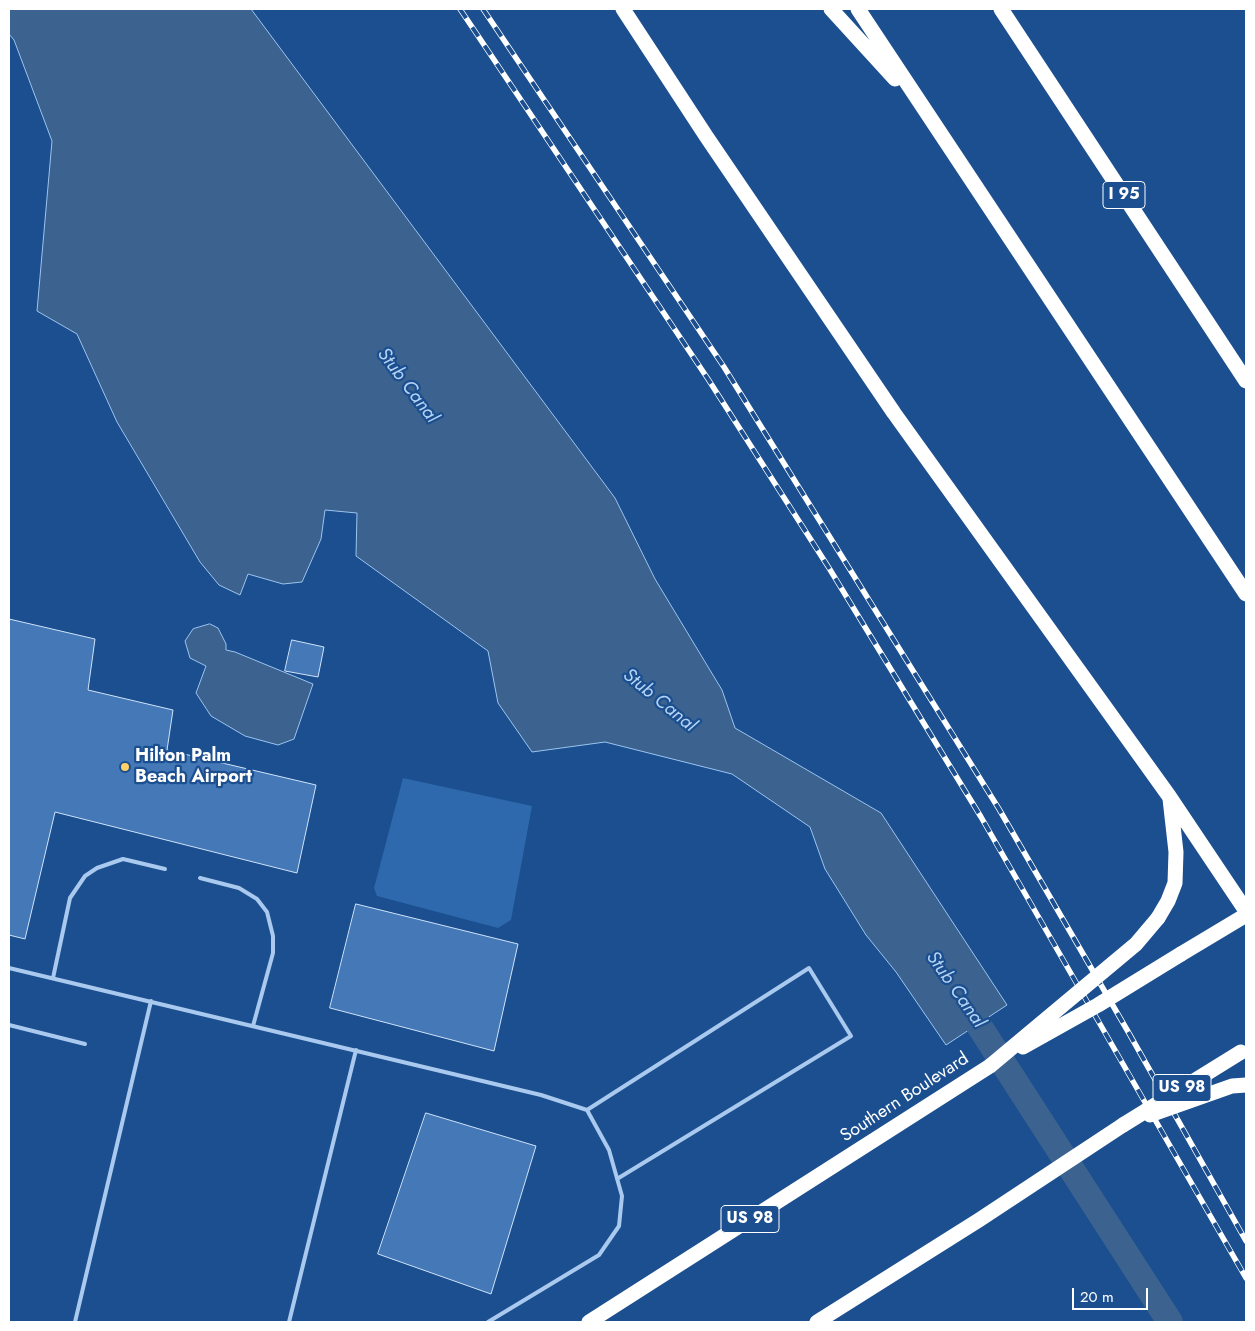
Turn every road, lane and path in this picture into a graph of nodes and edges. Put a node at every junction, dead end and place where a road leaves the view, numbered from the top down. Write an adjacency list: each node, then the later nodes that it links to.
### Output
1 (623, 9): 8 (highway)
2 (831, 9): 5 (highway)
3 (858, 9): 5 (highway)
4 (1002, 9): 6 (highway, I 95)
5 (928, 115): 7 (highway)
6 (1246, 380)
7 (1246, 594)
8 (1170, 796): 11 (highway); 21 (highway, bridge)
9 (165, 869): 14 (lane)
10 (200, 878): 17 (lane)
11 (1246, 911)
12 (1246, 915): 21 (highway, Southern Boulevard / US 98, bridge)
13 (9, 968): 14 (lane)
14 (53, 978): 15 (lane)
15 (151, 1001): 17 (lane); 26 (lane)
16 (9, 1026): 18 (lane)
17 (253, 1026): 19 (lane)
18 (85, 1044)
19 (356, 1050): 23 (lane); 27 (lane)
20 (1243, 1050): 24 (highway, US 98, bridge)
21 (990, 1066): 29 (highway, Southern Boulevard / US 98)
22 (1246, 1085): 24 (highway, bridge)
23 (587, 1110): 25 (lane); 25 (lane)
24 (1123, 1125): 30 (highway, US 98)
25 (617, 1178): 28 (lane)
26 (75, 1322)
27 (289, 1322)
28 (488, 1322)
29 (589, 1322)
30 (817, 1322)

